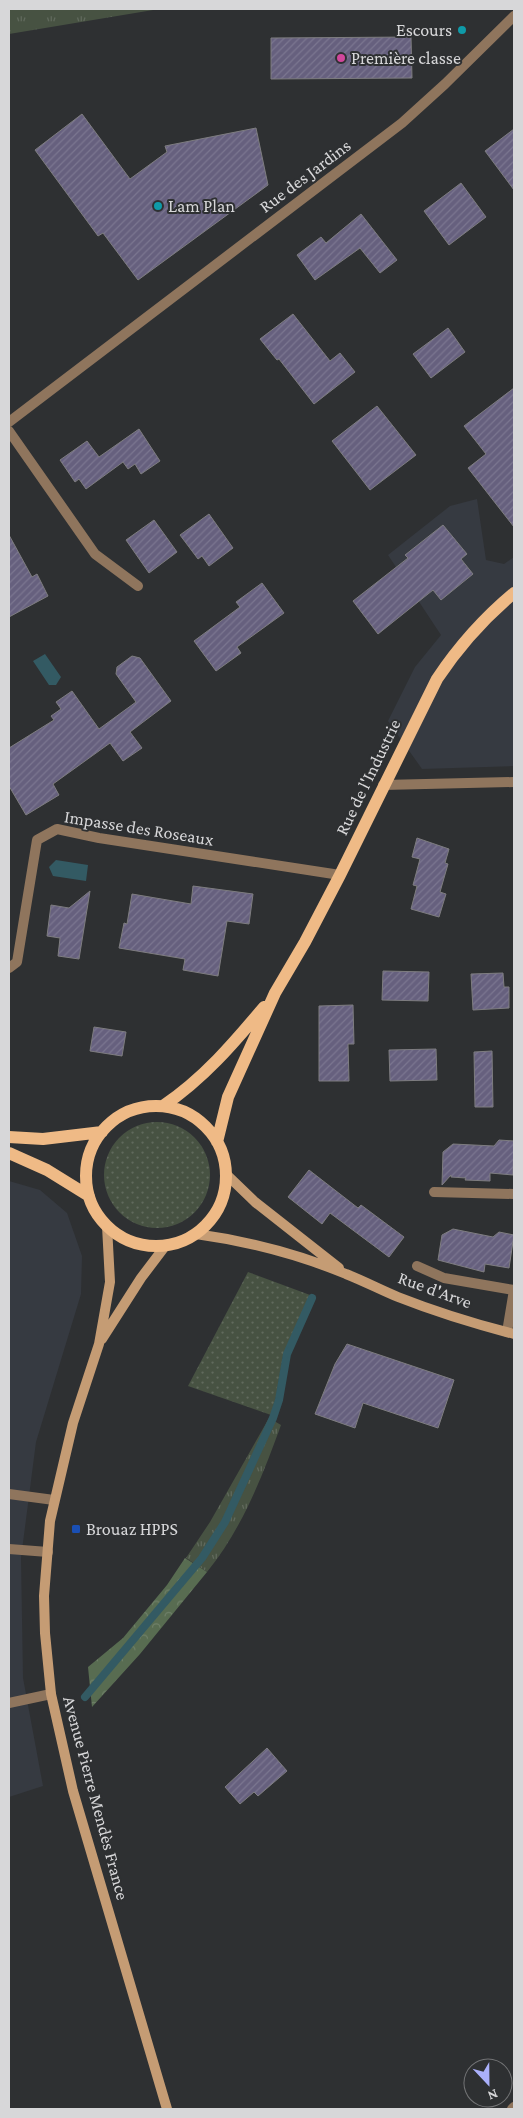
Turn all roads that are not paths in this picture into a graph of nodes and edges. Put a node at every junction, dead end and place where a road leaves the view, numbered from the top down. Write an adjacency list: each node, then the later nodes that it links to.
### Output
1 (514, 16): 2 (street, Rue des Jardins)
2 (9, 422)
3 (9, 431): 4 (street)
4 (138, 586)
5 (514, 592): 7 (main road, Rue de l'Industrie)
6 (514, 782): 7 (street)
7 (383, 785): 8 (main road, Rue de l'Industrie)
8 (340, 875): 9 (street, Impasse des Roseaux); 10 (main road, Rue de l'Industrie)
9 (9, 968)
10 (275, 993): 11 (main road, Rue de l'Industrie); 14 (main road, Rue de l'Industrie)
11 (163, 1106): 12 (main road); 14 (main road)
12 (102, 1132): 13 (main road); 19 (main road)
13 (9, 1137)
14 (217, 1142): 16 (main road)
15 (9, 1153): 19 (main road)
16 (226, 1174): 21 (main road); 24 (main road, Rue d'Arve)
17 (434, 1192): 18 (street)
18 (514, 1194)
19 (88, 1196): 20 (main road)
20 (107, 1226): 22 (main road); 26 (main road, Avenue Pierre Mendès France)
21 (196, 1234): 22 (main road); 24 (main road, Rue d'Arve)
22 (166, 1245): 26 (main road, Avenue Pierre Mendès France)
23 (417, 1266): 25 (street)
24 (346, 1273): 25 (main road, Rue d'Arve)
25 (510, 1333)
26 (99, 1344): 28 (main road, Avenue Pierre Mendès France)
27 (9, 1494): 28 (street)
28 (54, 1500): 30 (main road, Avenue Pierre Mendès France)
29 (9, 1548): 30 (street)
30 (48, 1552): 31 (main road, Avenue Pierre Mendès France)
31 (51, 1694): 32 (street); 33 (main road, Avenue Pierre Mendès France)
32 (9, 1703)
33 (167, 2109)

